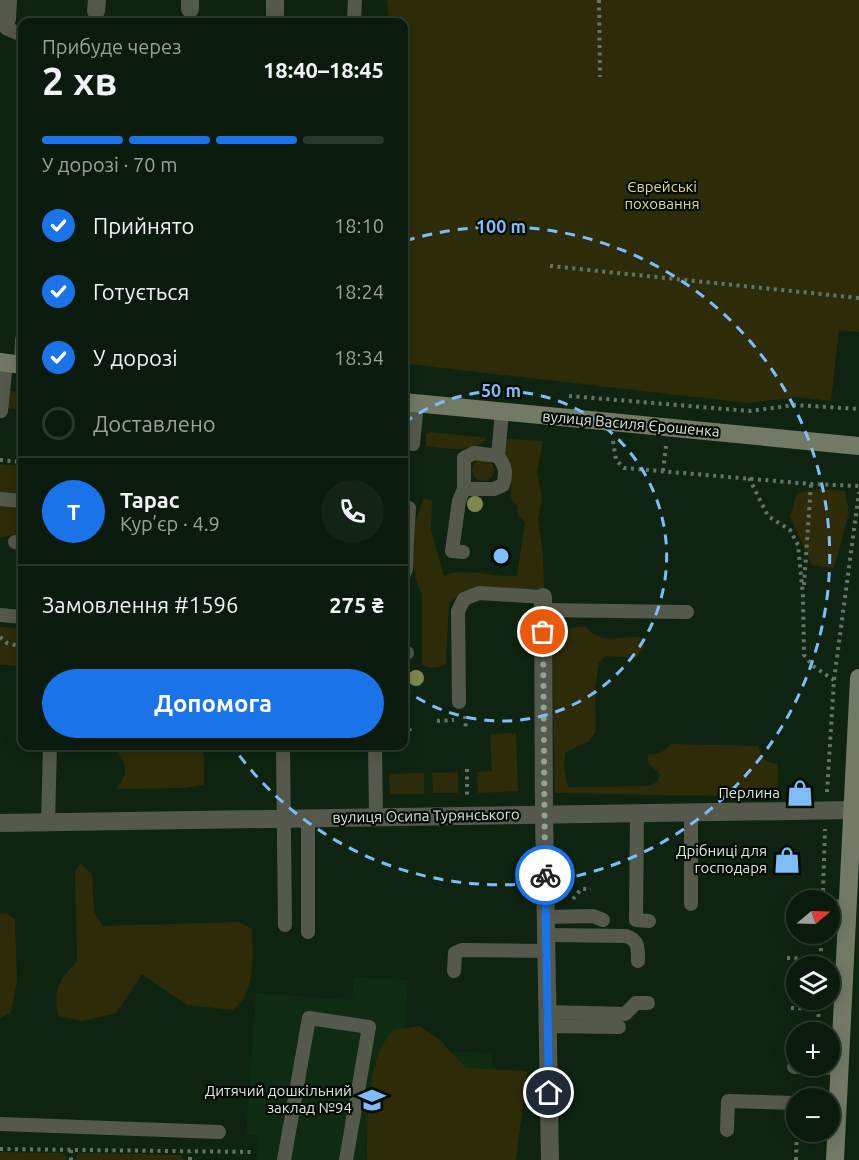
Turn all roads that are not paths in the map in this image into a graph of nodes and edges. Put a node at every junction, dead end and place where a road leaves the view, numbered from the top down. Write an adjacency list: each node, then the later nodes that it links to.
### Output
1 (8, 0): 6 (street)
2 (275, 0): 4 (street)
3 (355, 0): 5 (lane)
4 (275, 18)
5 (354, 18)
6 (6, 24): 7 (lane)
7 (18, 32)
8 (18, 349): 9 (lane)
9 (12, 363): 11 (lane)
10 (410, 403): 12 (street, вулиця Василя Єрошенка); 13 (lane)
11 (1, 411)
12 (502, 412): 14 (street, вулиця Василя Єрошенка); 15 (lane)
13 (413, 444)
14 (859, 446)
15 (498, 456): 16 (lane); 16 (lane)
16 (464, 489): 21 (lane)
17 (0, 499): 18 (lane)
18 (18, 501)
19 (409, 508): 20 (lane)
20 (408, 516)
21 (463, 552)
22 (543, 604): 23 (lane); 27 (lane); 35 (street)
23 (687, 612)
24 (0, 615): 25 (lane)
25 (18, 617)
26 (859, 678): 32 (street)
27 (462, 709)
28 (50, 750): 39 (lane)
29 (283, 750): 37 (lane)
30 (375, 750): 36 (lane)
31 (383, 750): 36 (lane)
32 (853, 810): 34 (street, вулиця Осипа Турянського); 43 (street)
33 (637, 813): 34 (street, вулиця Осипа Турянського); 35 (street, вулиця Осипа Турянського); 46 (lane)
34 (691, 813): 41 (lane)
35 (544, 814): 36 (street, вулиця Осипа Турянського); 44 (street)
36 (380, 816): 38 (street, вулиця Осипа Турянського)
37 (283, 818): 38 (street, вулиця Осипа Турянського); 39 (street, вулиця Осипа Турянського); 47 (lane)
38 (308, 818): 48 (lane)
39 (48, 822): 40 (street, вулиця Осипа Турянського)
40 (0, 823)
41 (691, 904)
42 (840, 907): 43 (lane)
43 (848, 907): 55 (street)
44 (546, 916): 45 (lane); 49 (street)
45 (603, 920)
46 (649, 921)
47 (285, 925)
48 (308, 932)
49 (546, 943): 50 (lane); 51 (lane); 53 (street)
50 (638, 962)
51 (454, 971)
52 (648, 1003): 53 (lane)
53 (547, 1019): 54 (lane); 63 (street)
54 (619, 1026)
55 (840, 1050)
56 (786, 1103): 58 (lane)
57 (0, 1124): 59 (lane)
58 (727, 1130)
59 (219, 1132)
60 (835, 1142): 64 (street)
61 (284, 1160): 62 (lane)
62 (346, 1160)
63 (550, 1160)
64 (835, 1160)

